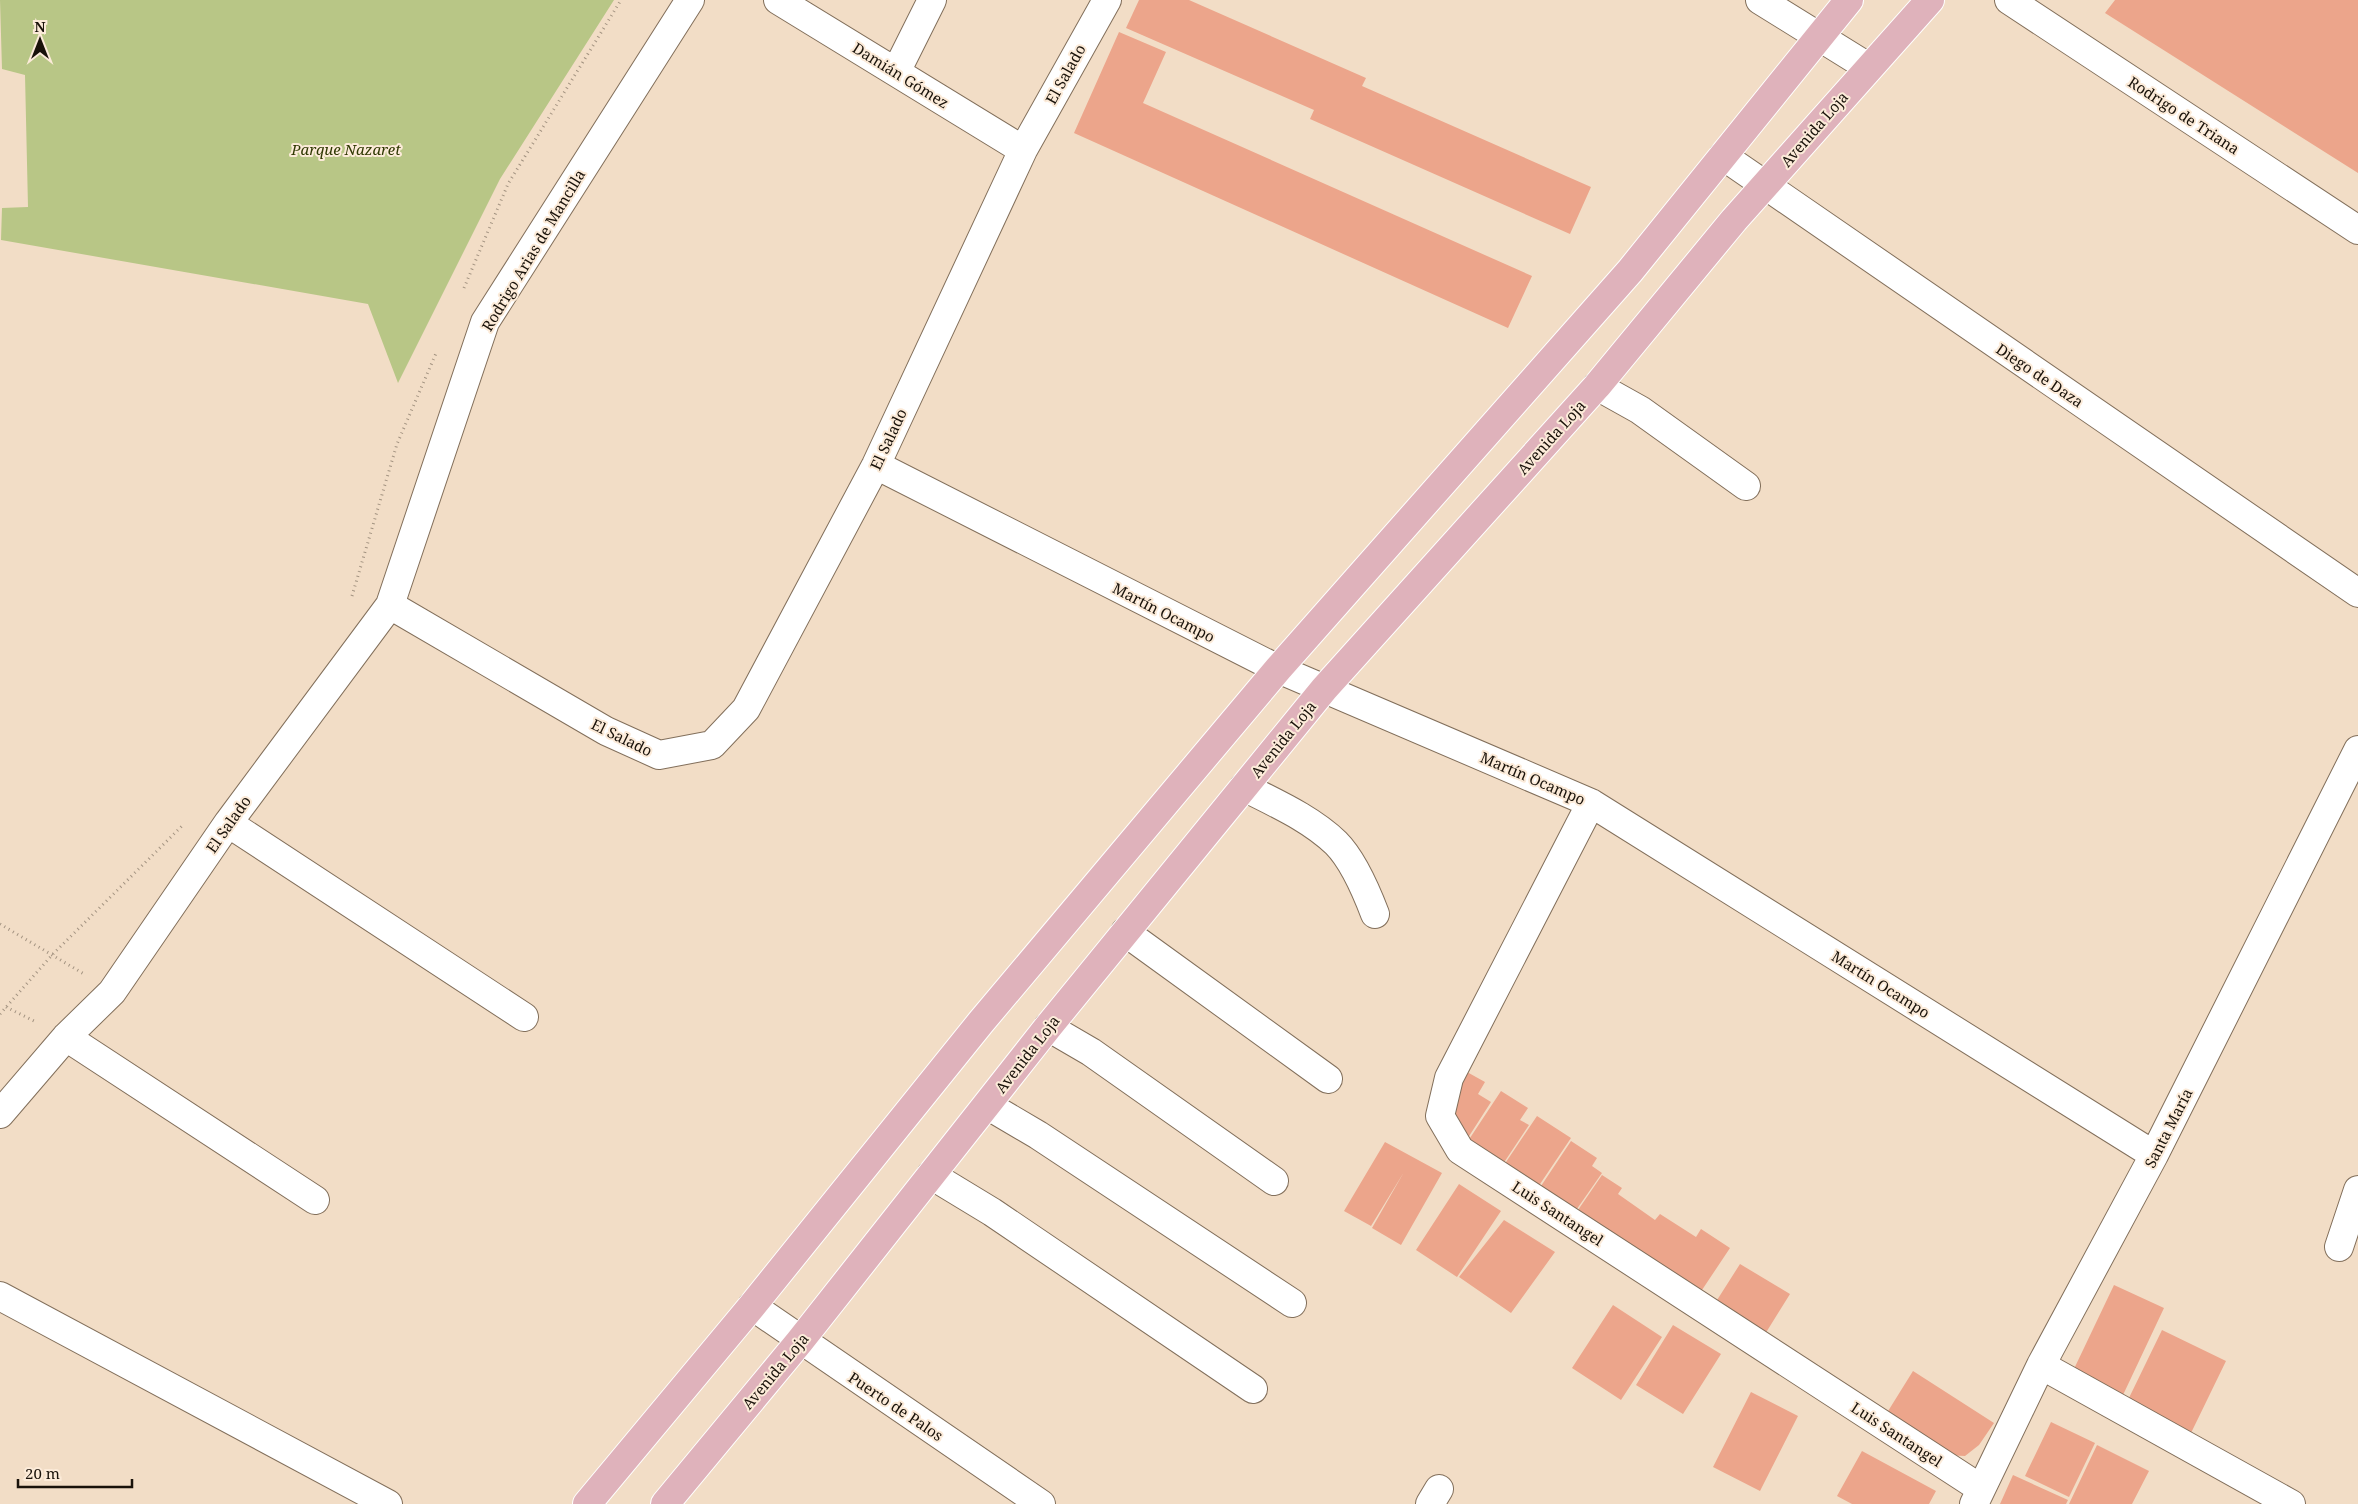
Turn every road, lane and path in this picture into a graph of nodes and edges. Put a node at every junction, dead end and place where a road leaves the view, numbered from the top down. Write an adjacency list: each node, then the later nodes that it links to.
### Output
1 (621, 0): 17 (path)
2 (690, 0): 24 (street, Rodrigo Arias de Mancilla)
3 (778, 0): 12 (street, Damián Gómez)
4 (932, 0): 12 (street)
5 (1107, 0): 13 (street, El Salado)
6 (1760, 0): 10 (street)
7 (1849, 0): 10 (main road)
8 (1930, 0): 11 (main road, Avenida Loja)
9 (2009, 0): 16 (street, Rodrigo de Triana)
10 (1817, 37): 11 (street); 14 (main road)
11 (1868, 67): 15 (main road, Avenida Loja)
12 (896, 72): 13 (street, Damián Gómez)
13 (1023, 150): 20 (street, El Salado)
14 (1723, 156): 15 (street, Diego de Daza); 25 (main road)
15 (1765, 186): 19 (main road, Avenida Loja); 22 (street, Diego de Daza)
16 (2358, 230)
17 (462, 292)
18 (439, 345): 23 (path)
19 (1597, 386): 21 (street); 26 (main road, Avenida Loja)
20 (876, 465): 24 (street, El Salado); 25 (street, Martín Ocampo)
21 (1746, 486)
22 (2358, 592)
23 (350, 602)
24 (390, 605): 30 (street, El Salado)
25 (1278, 669): 26 (street, Martín Ocampo); 52 (main road)
26 (1324, 689): 28 (main road, Avenida Loja); 29 (street, Martín Ocampo)
27 (2358, 750): 44 (street, Santa María)
28 (1244, 787): 32 (street); 34 (main road, Avenida Loja)
29 (1591, 803): 44 (street, Martín Ocampo); 56 (street, Luis Santangel)
30 (228, 823): 36 (street, El Salado); 38 (street)
31 (185, 824): 35 (path)
32 (1375, 914)
33 (0, 924): 35 (path)
34 (1125, 932): 39 (main road, Avenida Loja); 41 (street)
35 (53, 954): 36 (path); 37 (path)
36 (112, 992): 40 (street, El Salado)
37 (0, 1014)
38 (524, 1017)
39 (1048, 1028): 42 (main road, Avenida Loja); 46 (street)
40 (66, 1037): 43 (street, El Salado); 48 (street)
41 (1328, 1079)
42 (987, 1105): 45 (main road, Avenida Loja); 51 (street)
43 (0, 1114)
44 (2154, 1155): 54 (street, Santa María)
45 (932, 1174): 53 (main road, Avenida Loja); 55 (street)
46 (1274, 1182)
47 (2358, 1190): 49 (street)
48 (315, 1200)
49 (2339, 1247)
50 (0, 1296): 57 (street)
51 (1292, 1303)
52 (752, 1306): 53 (street, Puerto de Palos); 58 (main road)
53 (800, 1341): 59 (main road, Avenida Loja); 60 (street, Puerto de Palos)
54 (2041, 1365): 56 (street, Santa María); 61 (street)
55 (1253, 1389)
56 (1977, 1496)
57 (388, 1504)
58 (587, 1504)
59 (665, 1504)
60 (1041, 1504)
61 (2291, 1504)

